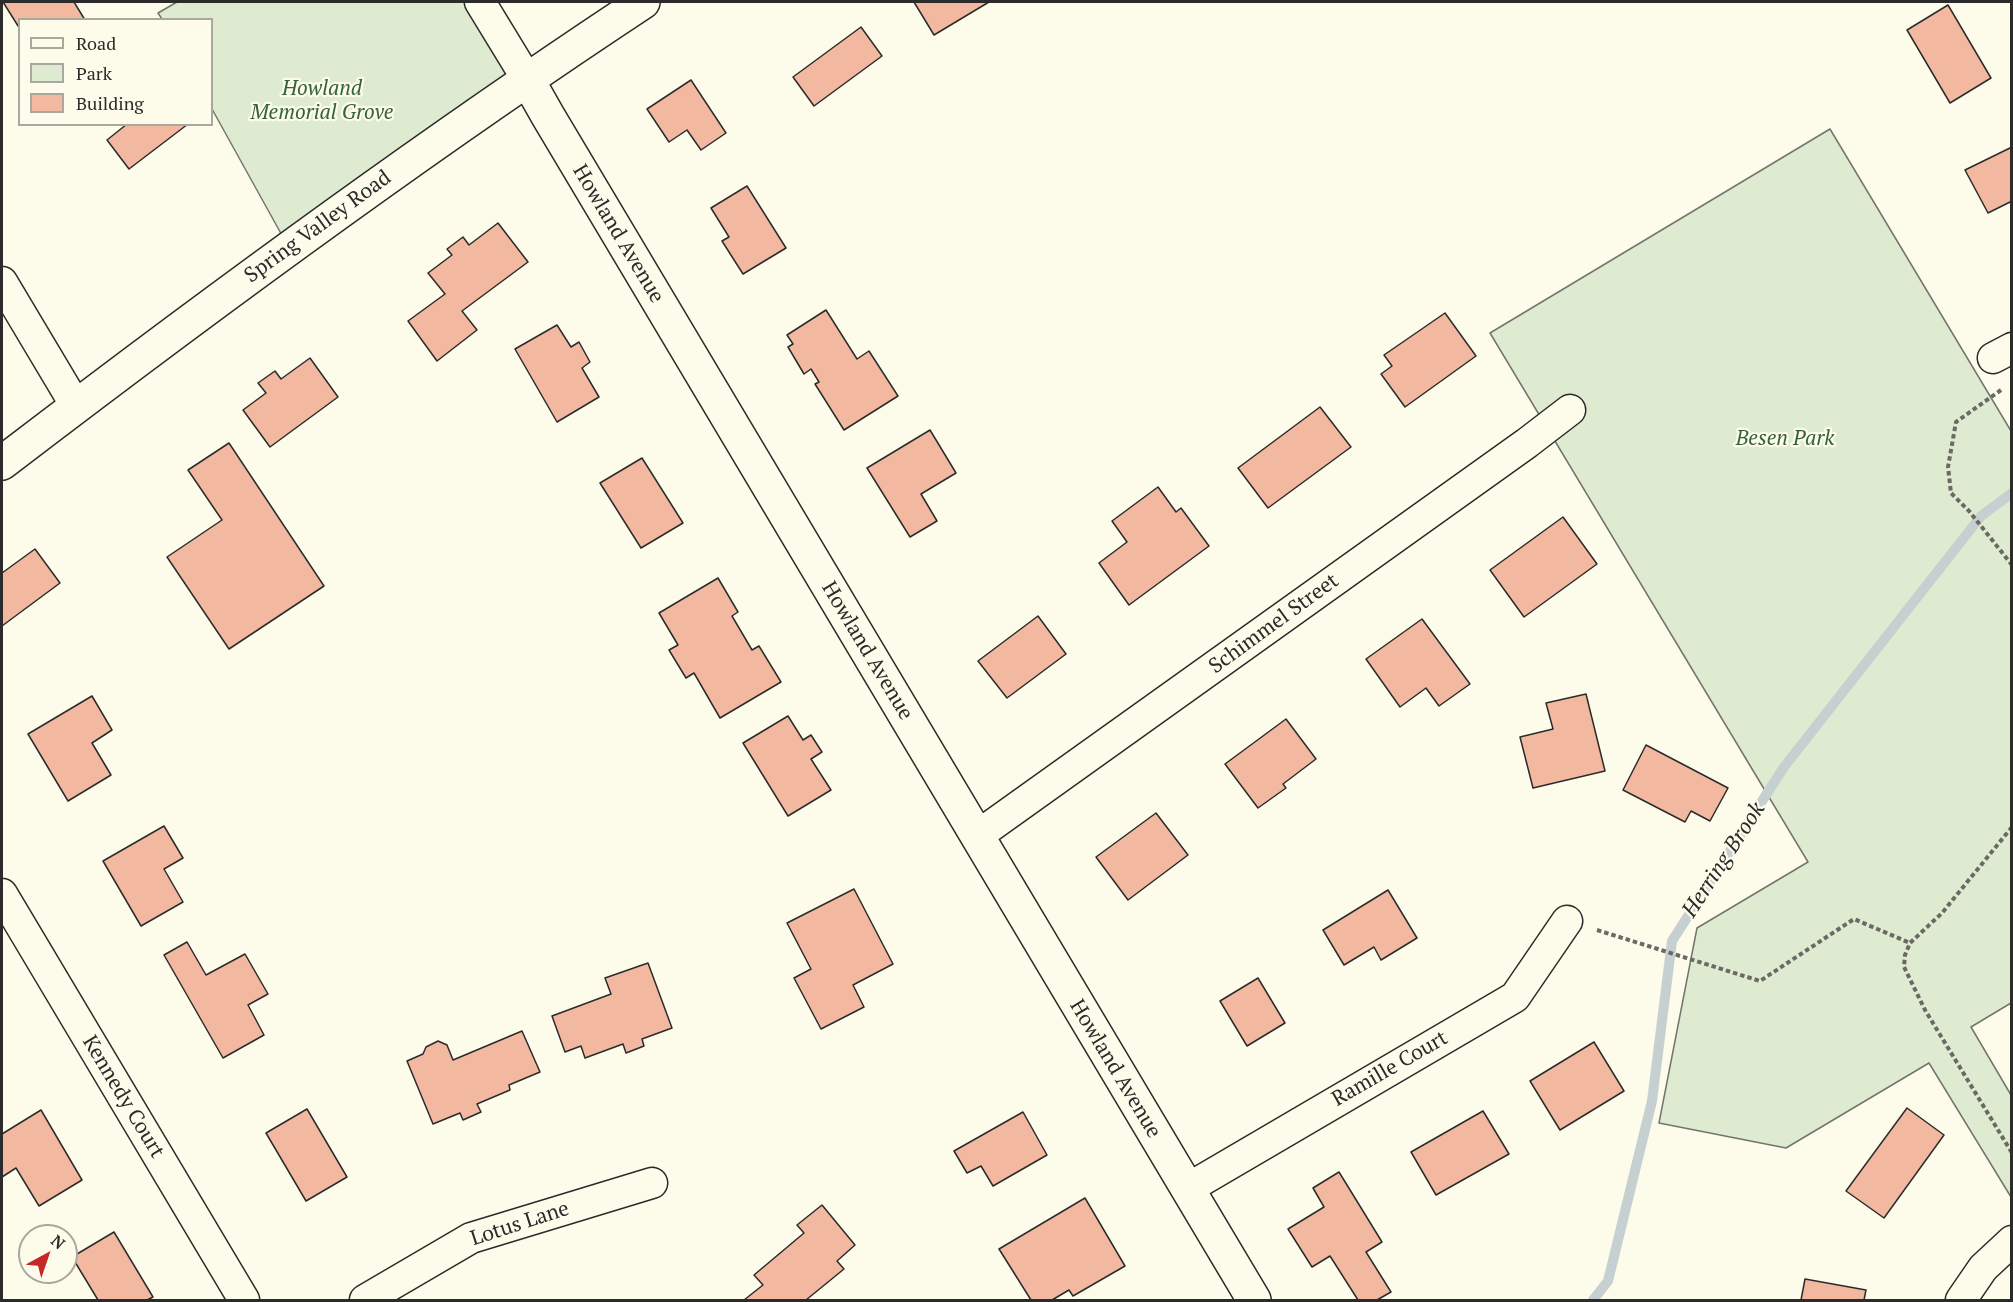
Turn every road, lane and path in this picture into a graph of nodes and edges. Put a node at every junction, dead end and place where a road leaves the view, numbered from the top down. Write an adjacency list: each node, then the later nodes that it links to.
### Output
1 (480, 2): 3 (street, Howland Avenue)
2 (643, 2): 3 (street, Spring Valley Road)
3 (527, 79): 6 (street, Spring Valley Road); 11 (street, Howland Avenue)
4 (2, 282): 6 (street)
5 (2002, 353): 9 (path)
6 (76, 406): 8 (street, Spring Valley Road)
7 (1570, 410): 11 (street, Schimmel Street)
8 (2, 463)
9 (2012, 565)
10 (2012, 827): 14 (path)
11 (977, 836): 17 (street, Howland Avenue)
12 (2, 894): 19 (street, Kennedy Court)
13 (1567, 921): 14 (path); 17 (street, Ramille Court)
14 (1910, 943): 15 (path)
15 (2012, 1153)
16 (652, 1183): 20 (street, Lotus Lane)
17 (1186, 1189): 21 (street, Howland Avenue)
18 (2012, 1241): 22 (street)
19 (244, 1300)
20 (365, 1300)
21 (1254, 1300)
22 (1961, 1300)

